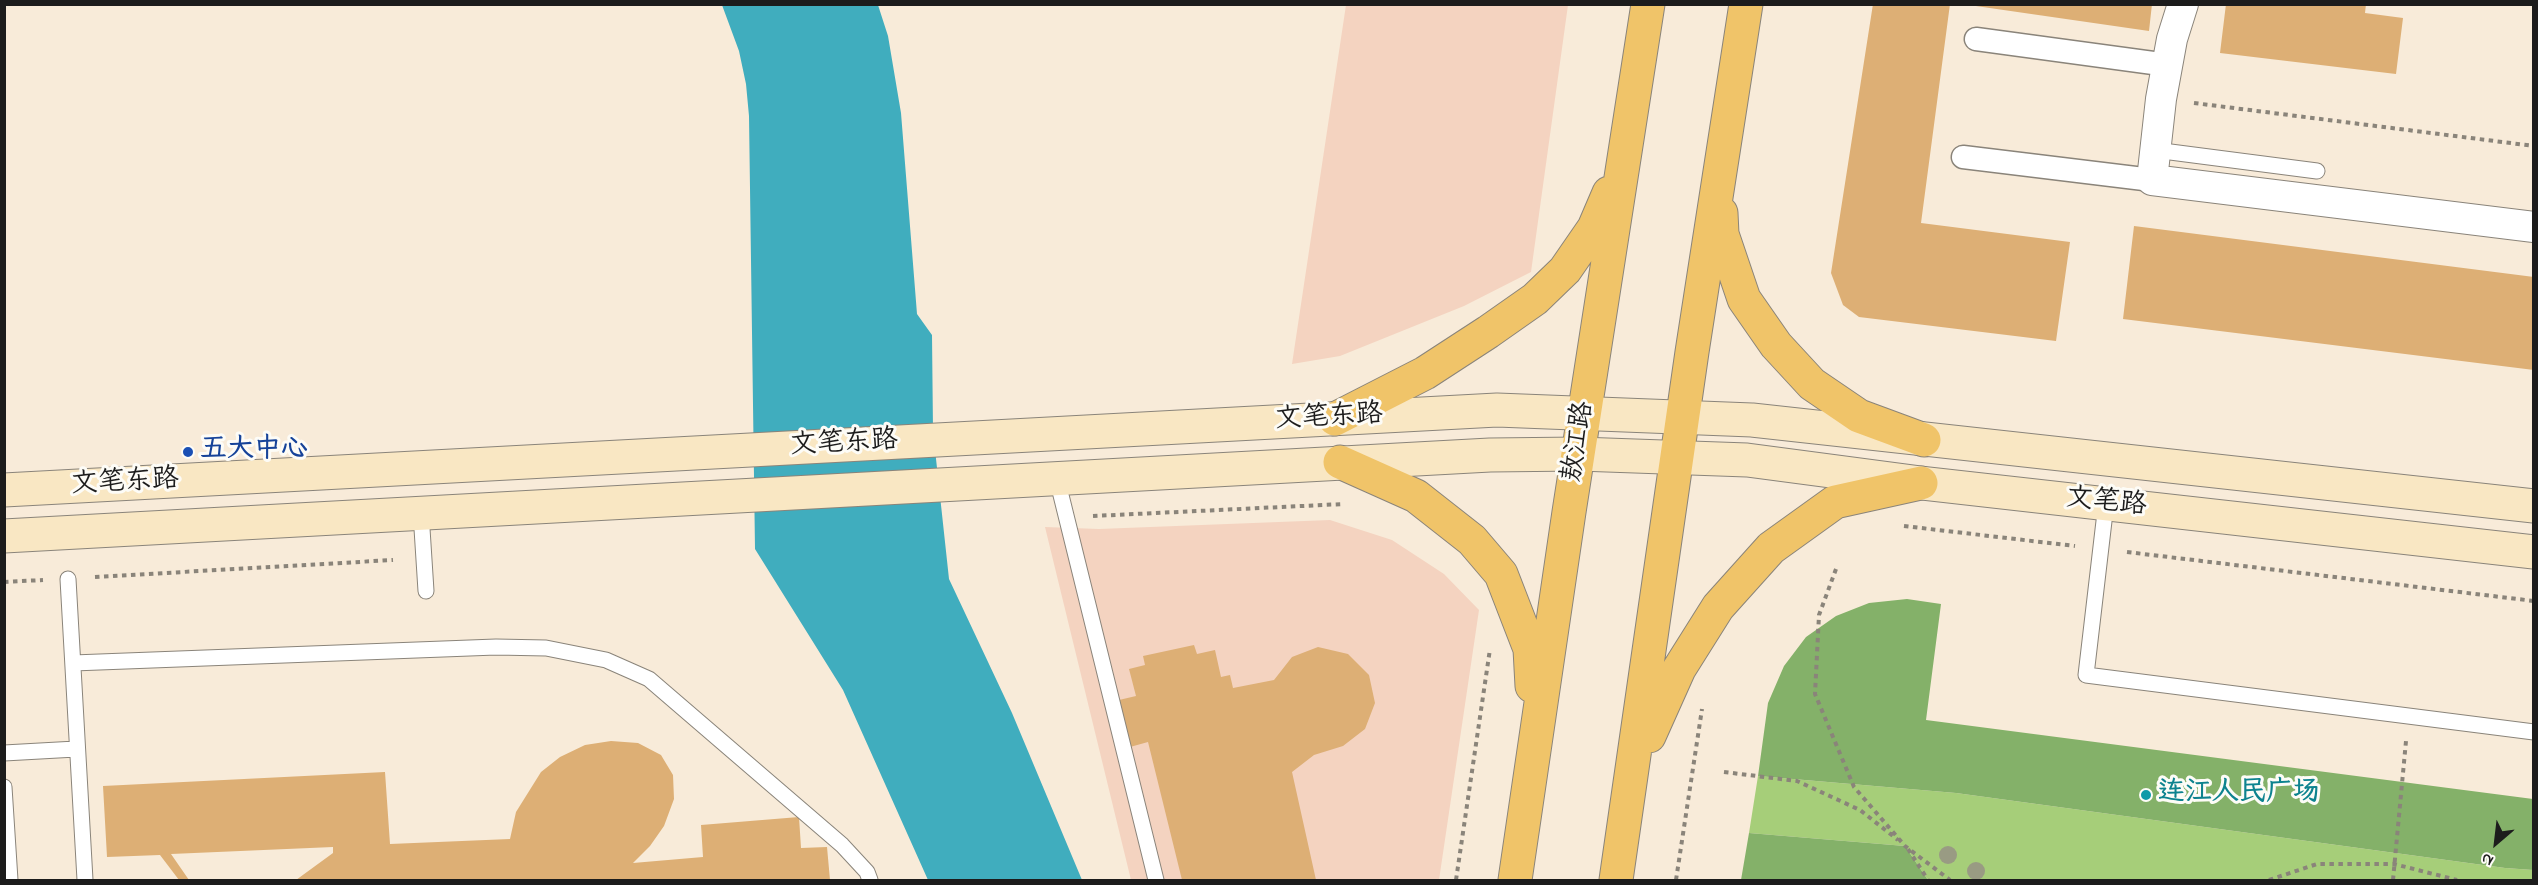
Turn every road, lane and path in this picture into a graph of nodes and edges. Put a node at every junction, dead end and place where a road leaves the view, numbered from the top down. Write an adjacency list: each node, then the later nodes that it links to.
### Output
1 (1648, 4): 9 (main road, 敖江路)
2 (1746, 4): 12 (main road)
3 (2183, 4): 5 (street)
4 (1976, 39): 5 (street)
5 (2168, 65): 6 (street)
6 (2161, 99): 7 (path); 8 (street)
7 (2534, 146)
8 (2156, 150): 11 (lane); 13 (street)
9 (1626, 153): 15 (main road, 敖江路); 17 (main road)
10 (1963, 157): 13 (street)
11 (2318, 171)
12 (1719, 175): 16 (main road); 18 (main road)
13 (2152, 180): 14 (street)
14 (2534, 227)
15 (1585, 412): 16 (main road, 文笔东路); 17 (main road, 文笔东路); 19 (main road, 敖江路)
16 (1683, 416): 18 (main road, 文笔路); 20 (main road)
17 (1335, 419): 24 (main road, 文笔东路)
18 (1924, 440): 27 (main road, 文笔路)
19 (1579, 454): 20 (main road, 文笔东路); 21 (main road, 文笔东路); 49 (main road, 敖江路)
20 (1678, 458): 23 (main road, 文笔路); 50 (main road)
21 (1340, 462): 22 (main road, 文笔东路); 49 (main road)
22 (1057, 479): 28 (main road, 文笔东路); 29 (lane)
23 (1921, 483): 26 (main road, 文笔路); 50 (main road)
24 (4, 490)
25 (1353, 503): 29 (path)
26 (2106, 504): 32 (lane); 33 (main road, 文笔路)
27 (2534, 506)
28 (421, 513): 31 (main road, 文笔东路); 38 (lane)
29 (1066, 516): 56 (lane)
30 (1899, 525): 32 (path)
31 (4, 536)
32 (2101, 549): 39 (path); 43 (lane)
33 (2534, 552)
34 (393, 560): 36 (path)
35 (1836, 569): 51 (path)
36 (68, 579): 37 (path); 41 (lane)
37 (4, 582)
38 (426, 591)
39 (2534, 601)
40 (1491, 645): 57 (path)
41 (73, 663): 45 (lane); 55 (lane)
42 (1704, 698): 60 (path)
43 (2408, 716): 44 (lane); 52 (path)
44 (2534, 732)
45 (76, 749): 46 (lane); 54 (lane)
46 (4, 753)
47 (1724, 772): 51 (path)
48 (4, 787): 53 (lane)
49 (1528, 791): 58 (main road, 敖江路)
50 (1626, 812): 59 (main road)
51 (1905, 846): 61 (path); 62 (path)
52 (2394, 864): 63 (path); 64 (path); 65 (path)
53 (10, 880)
54 (85, 880)
55 (870, 880)
56 (1156, 880)
57 (1456, 880)
58 (1515, 880)
59 (1616, 880)
60 (1676, 880)
61 (1928, 880)
62 (1950, 880)
63 (2269, 880)
64 (2393, 880)
65 (2457, 880)

